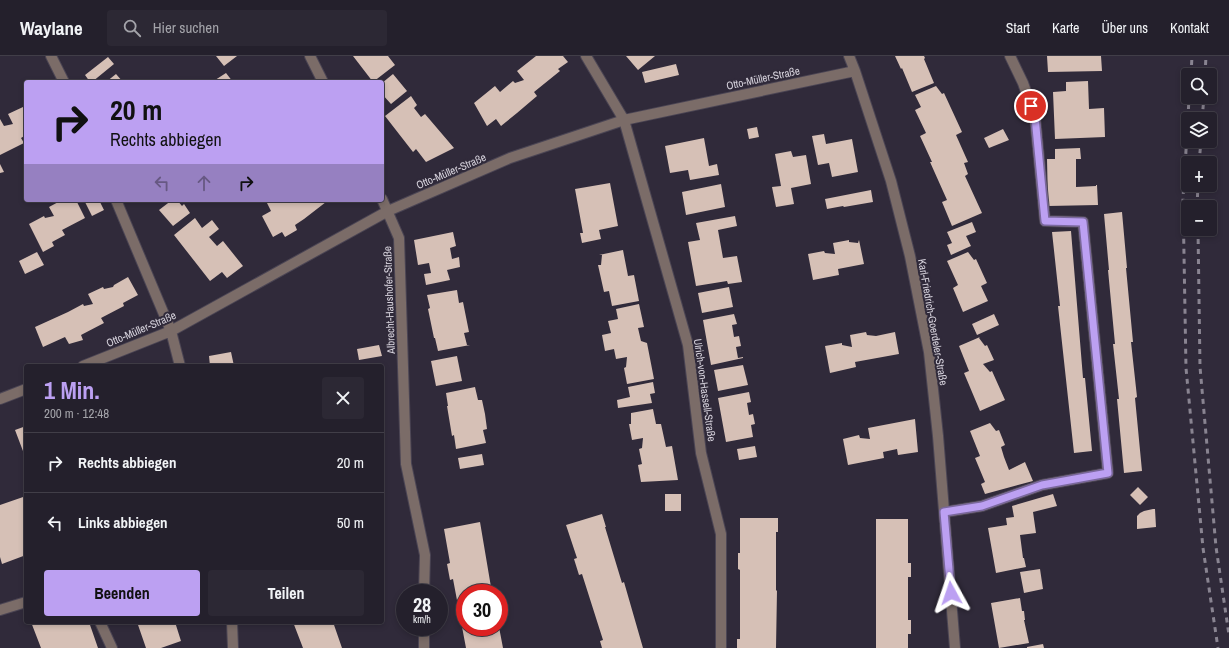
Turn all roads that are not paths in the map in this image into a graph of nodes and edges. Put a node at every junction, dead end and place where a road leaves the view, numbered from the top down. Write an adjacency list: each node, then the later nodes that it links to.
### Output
1 (51, 56): 7 (street)
2 (310, 56): 8 (street)
3 (586, 56): 9 (street, Ulrich-von-Hassell-Straße)
4 (849, 56): 6 (street, Karl-Friedrich-Goerdeler-Straße)
5 (1010, 56): 18 (street)
6 (855, 71): 9 (street, Otto-Müller-Straße); 18 (street, Karl-Friedrich-Goerdeler-Straße)
7 (63, 80)
8 (322, 80)
9 (624, 120): 12 (street, Otto-Müller-Straße); 28 (street, Ulrich-von-Hassell-Straße)
10 (117, 202): 13 (street)
11 (384, 202): 12 (street, Albrecht-Haushofer-Straße)
12 (388, 211): 13 (street, Otto-Müller-Straße); 19 (street, Albrecht-Haushofer-Straße)
13 (171, 331): 14 (street, Otto-Müller-Straße); 15 (street)
14 (88, 364)
15 (179, 364)
16 (24, 390): 17 (street)
17 (0, 399)
18 (944, 512): 29 (street, Karl-Friedrich-Goerdeler-Straße)
19 (424, 584)
20 (24, 603): 21 (street)
21 (0, 610)
22 (101, 624): 25 (street)
23 (232, 624): 26 (street)
24 (424, 636): 27 (street)
25 (112, 648)
26 (233, 648)
27 (424, 648)
28 (721, 648)
29 (955, 648)

